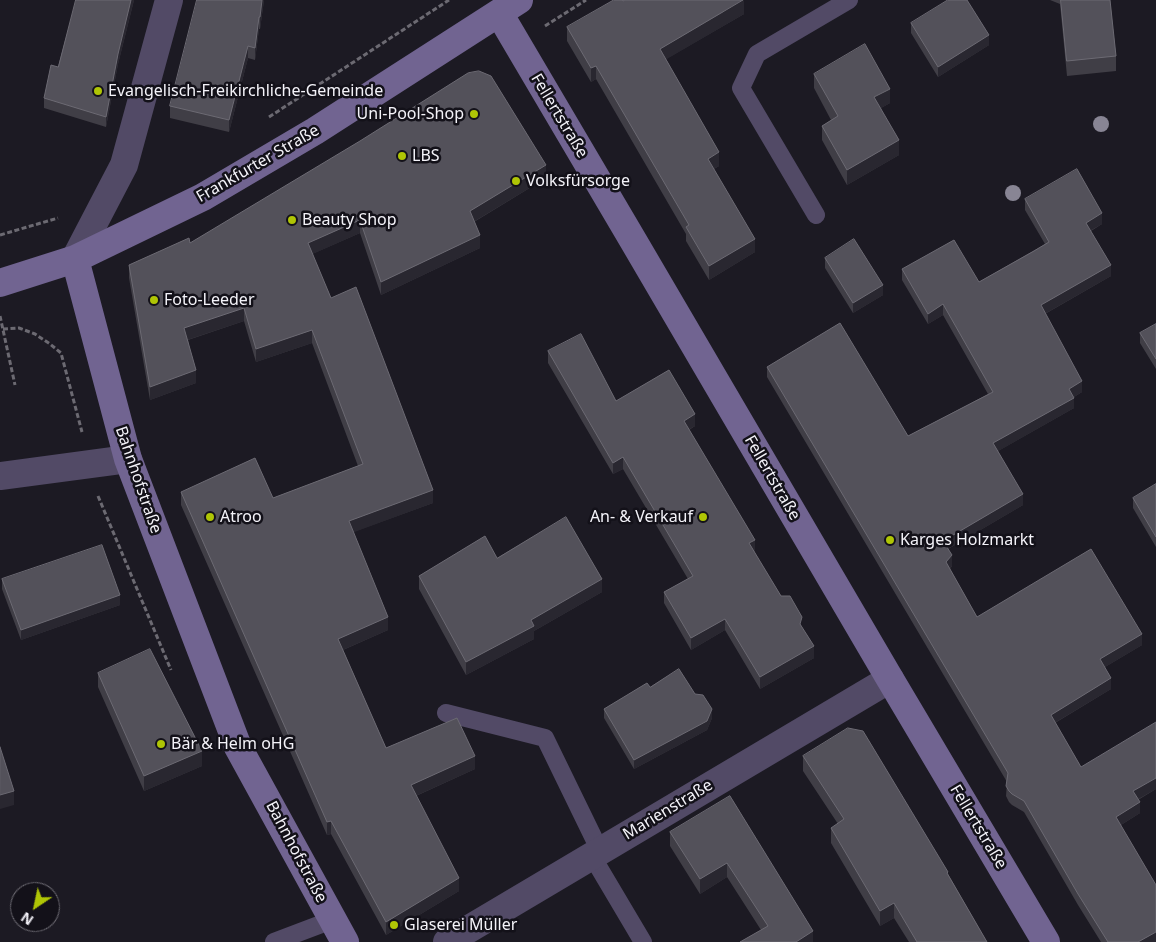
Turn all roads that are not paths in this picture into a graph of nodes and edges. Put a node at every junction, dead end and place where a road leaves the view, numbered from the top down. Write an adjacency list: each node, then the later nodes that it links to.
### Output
1 (169, 0): 5 (street)
2 (849, 0): 4 (lane)
3 (504, 4): 5 (street, Frankfurter Straße); 9 (street, Fellertstraße)
4 (816, 215)
5 (75, 259): 6 (street, Frankfurter Straße); 7 (street, Bahnhofstraße)
6 (0, 283)
7 (128, 459): 8 (street); 12 (street, Bahnhofstraße)
8 (0, 476)
9 (890, 679): 11 (street, Marienstraße); 16 (street, Fellertstraße)
10 (446, 713): 11 (lane)
11 (596, 854): 14 (street, Marienstraße); 15 (lane)
12 (339, 931): 13 (lane)
13 (274, 942)
14 (447, 942)
15 (644, 942)
16 (1046, 942)

